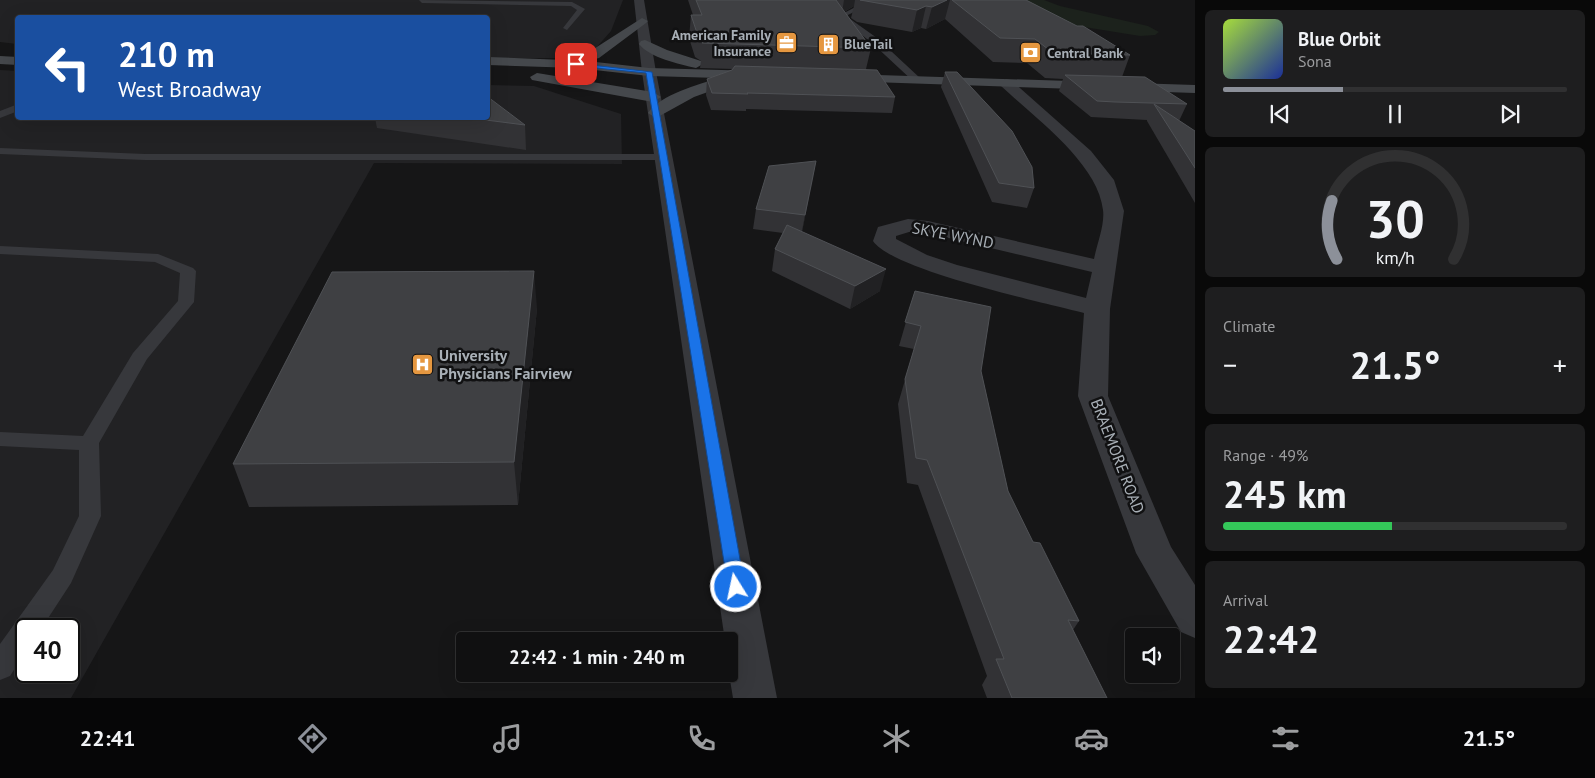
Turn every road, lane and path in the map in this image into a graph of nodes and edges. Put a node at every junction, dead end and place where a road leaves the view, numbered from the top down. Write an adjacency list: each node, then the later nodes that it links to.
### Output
1 (639, 0): 6 (street)
2 (874, 0): 5 (lane)
3 (422, 1): 7 (lane)
4 (816, 15): 5 (lane)
5 (842, 16): 18 (lane)
6 (642, 21): 8 (street); 12 (main road)
7 (567, 28)
8 (645, 44): 14 (main road); 21 (street)
9 (0, 60): 10 (main road)
10 (15, 61)
11 (490, 61): 12 (main road)
12 (564, 64): 21 (main road)
13 (490, 75): 16 (main road)
14 (746, 75): 15 (main road); 21 (main road); 21 (main road)
15 (775, 76)
16 (536, 77): 21 (main road); 21 (main road)
17 (834, 78): 18 (main road)
18 (917, 80): 19 (main road)
19 (1006, 83): 20 (main road); 27 (street, BRAEMORE ROAD)
20 (1195, 89)
21 (653, 94): 25 (street)
22 (15, 108): 23 (lane)
23 (0, 115)
24 (0, 151): 25 (lane)
25 (664, 157): 33 (street)
26 (0, 250): 30 (lane)
27 (1104, 268): 28 (street, BRAEMORE ROAD); 28 (street, SKYE WYND)
28 (1097, 309): 31 (street, BRAEMORE ROAD)
29 (0, 439): 30 (lane)
30 (89, 443): 32 (lane)
31 (1195, 620)
32 (0, 667)
33 (755, 698)

